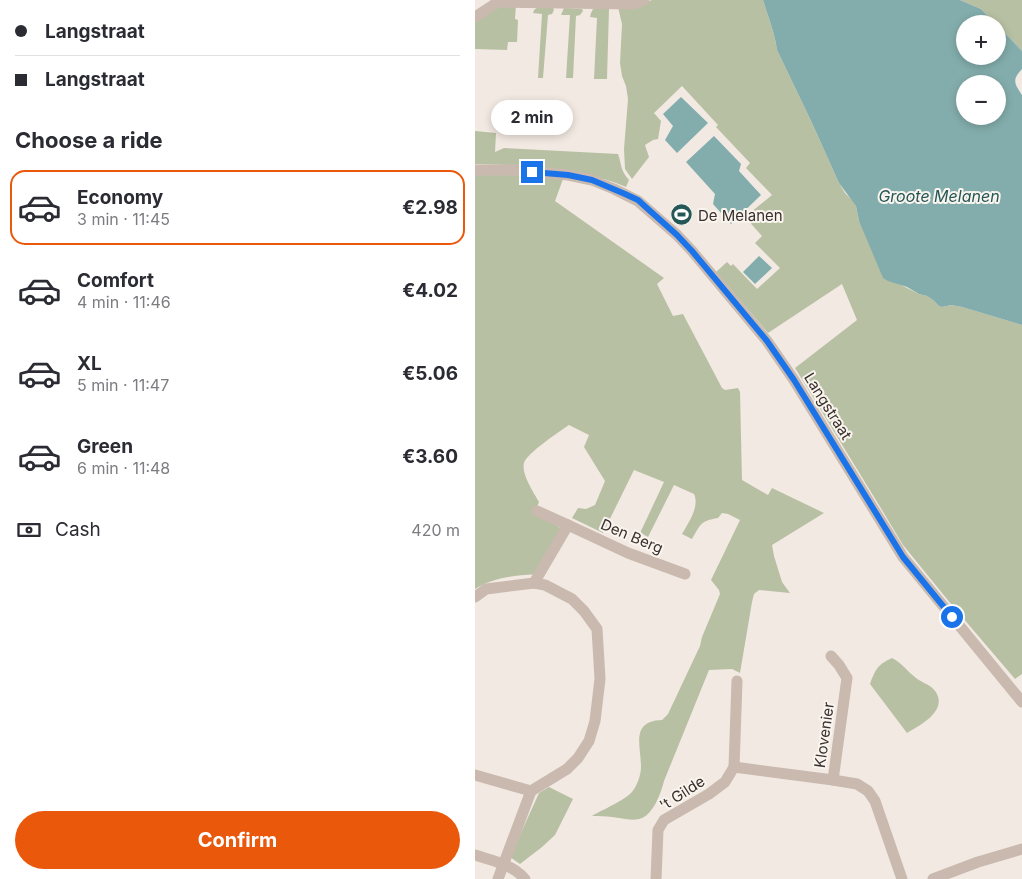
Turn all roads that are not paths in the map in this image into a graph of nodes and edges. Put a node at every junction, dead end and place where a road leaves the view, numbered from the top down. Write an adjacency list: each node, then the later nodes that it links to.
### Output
1 (644, 0): 2 (street)
2 (475, 18)
3 (475, 170): 11 (street, Langstraat)
4 (537, 511): 5 (street, Den Berg)
5 (568, 525): 6 (street, Den Berg); 7 (street)
6 (685, 574)
7 (534, 583): 8 (street); 15 (street)
8 (475, 597)
9 (831, 656): 14 (street, Klovenier)
10 (737, 681): 12 (street)
11 (1022, 702)
12 (734, 767): 14 (street); 21 (street, 't Gilde)
13 (475, 775): 15 (street)
14 (833, 780): 22 (street, Klovenier)
15 (531, 791): 18 (street)
16 (1022, 849): 23 (street)
17 (475, 855): 18 (street)
18 (504, 864): 19 (street); 20 (street)
19 (498, 879)
20 (525, 879)
21 (656, 879)
22 (902, 879)
23 (933, 879)

